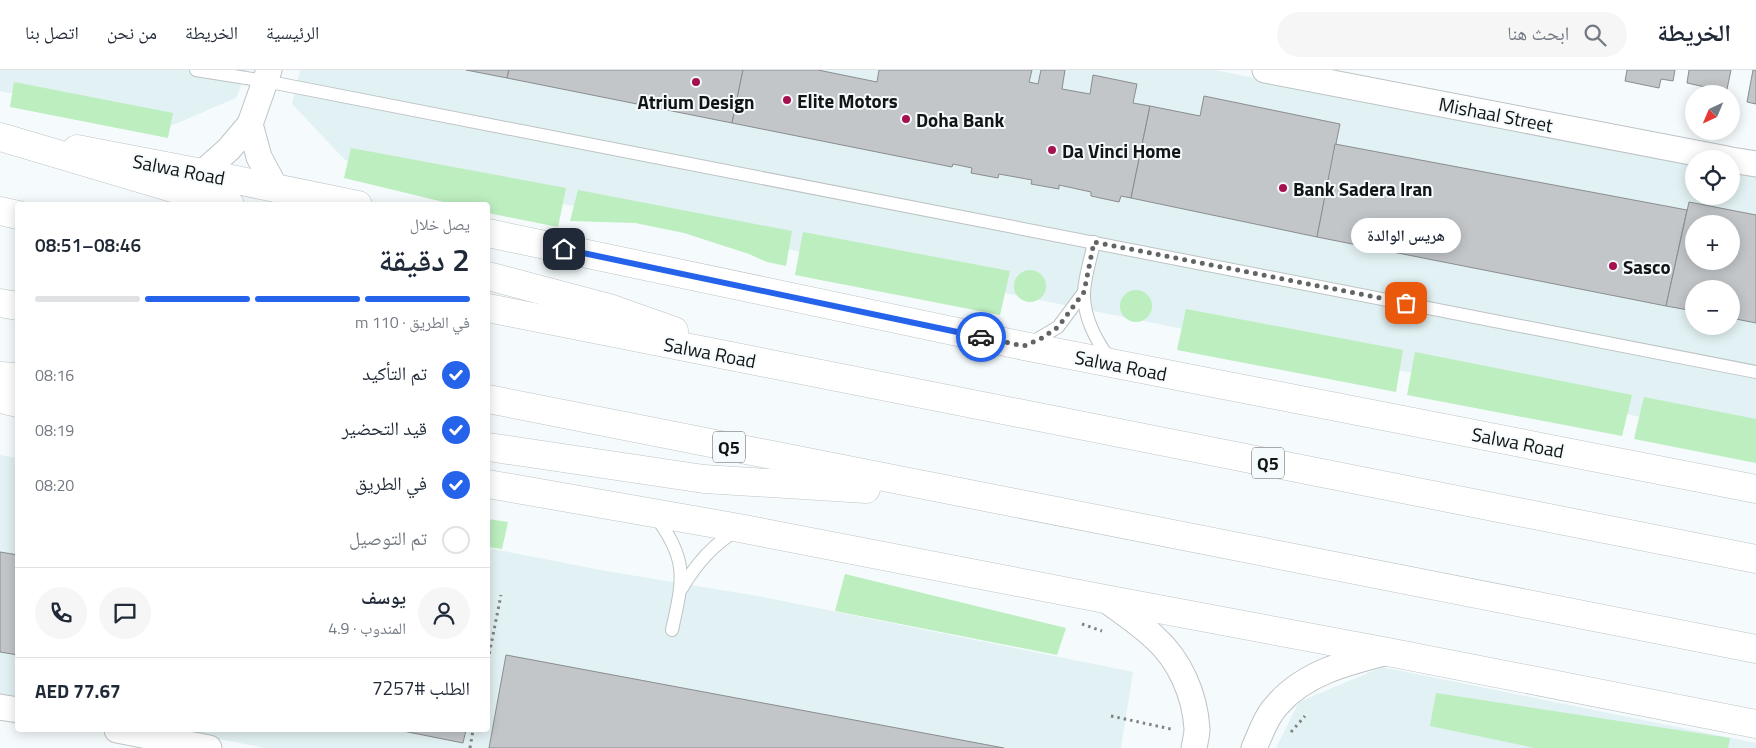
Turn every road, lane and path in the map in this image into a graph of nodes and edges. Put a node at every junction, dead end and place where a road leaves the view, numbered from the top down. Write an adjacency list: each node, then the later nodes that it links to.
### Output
1 (196, 70): 4 (lane)
2 (1265, 70): 3 (street, Mishaal Street)
3 (1291, 72): 7 (street, Mishaal Street)
4 (267, 76): 5 (street); 17 (lane)
5 (250, 124): 10 (street); 11 (street)
6 (0, 136): 10 (main road, Salwa Road); 12 (main road)
7 (1685, 151)
8 (1740, 161): 9 (street)
9 (1756, 164)
10 (202, 173): 11 (main road, Salwa Road)
11 (275, 187): 13 (main road, Salwa Road)
12 (220, 202)
13 (344, 202)
14 (0, 211): 15 (main road)
15 (15, 214)
16 (490, 232): 23 (main road, Salwa Road)
17 (1094, 242): 19 (lane); 26 (lane)
18 (490, 277): 25 (main road)
19 (1084, 292): 23 (lane); 24 (lane)
20 (0, 303): 21 (main road)
21 (15, 306)
22 (490, 308): 25 (main road, Salwa Road / Q5)
23 (1024, 346): 24 (main road, Salwa Road)
24 (1114, 363): 34 (main road, Salwa Road)
25 (780, 366): 38 (main road, Salwa Road / Q5)
26 (1756, 372)
27 (0, 376): 28 (main road)
28 (15, 377)
29 (0, 399): 31 (main road)
30 (490, 400): 35 (main road, Q5)
31 (15, 402)
32 (490, 447): 35 (main road)
33 (490, 484): 36 (main road)
34 (1756, 489)
35 (970, 495): 45 (main road, Q5)
36 (654, 514): 37 (main road); 39 (lane)
37 (739, 528): 39 (lane); 41 (main road)
38 (1756, 559)
39 (680, 590): 43 (lane)
40 (501, 595): 46 (path)
41 (1105, 600): 47 (main road); 53 (street)
42 (1079, 623): 44 (path)
43 (672, 630)
44 (1107, 632)
45 (1756, 649)
46 (490, 650)
47 (1388, 652): 50 (main road); 54 (street)
48 (1311, 710): 54 (path)
49 (1111, 716): 53 (path)
50 (1756, 724)
51 (473, 732): 56 (path)
52 (126, 737): 55 (street)
53 (1196, 739)
54 (1255, 746)
55 (209, 748)
56 (470, 748)

